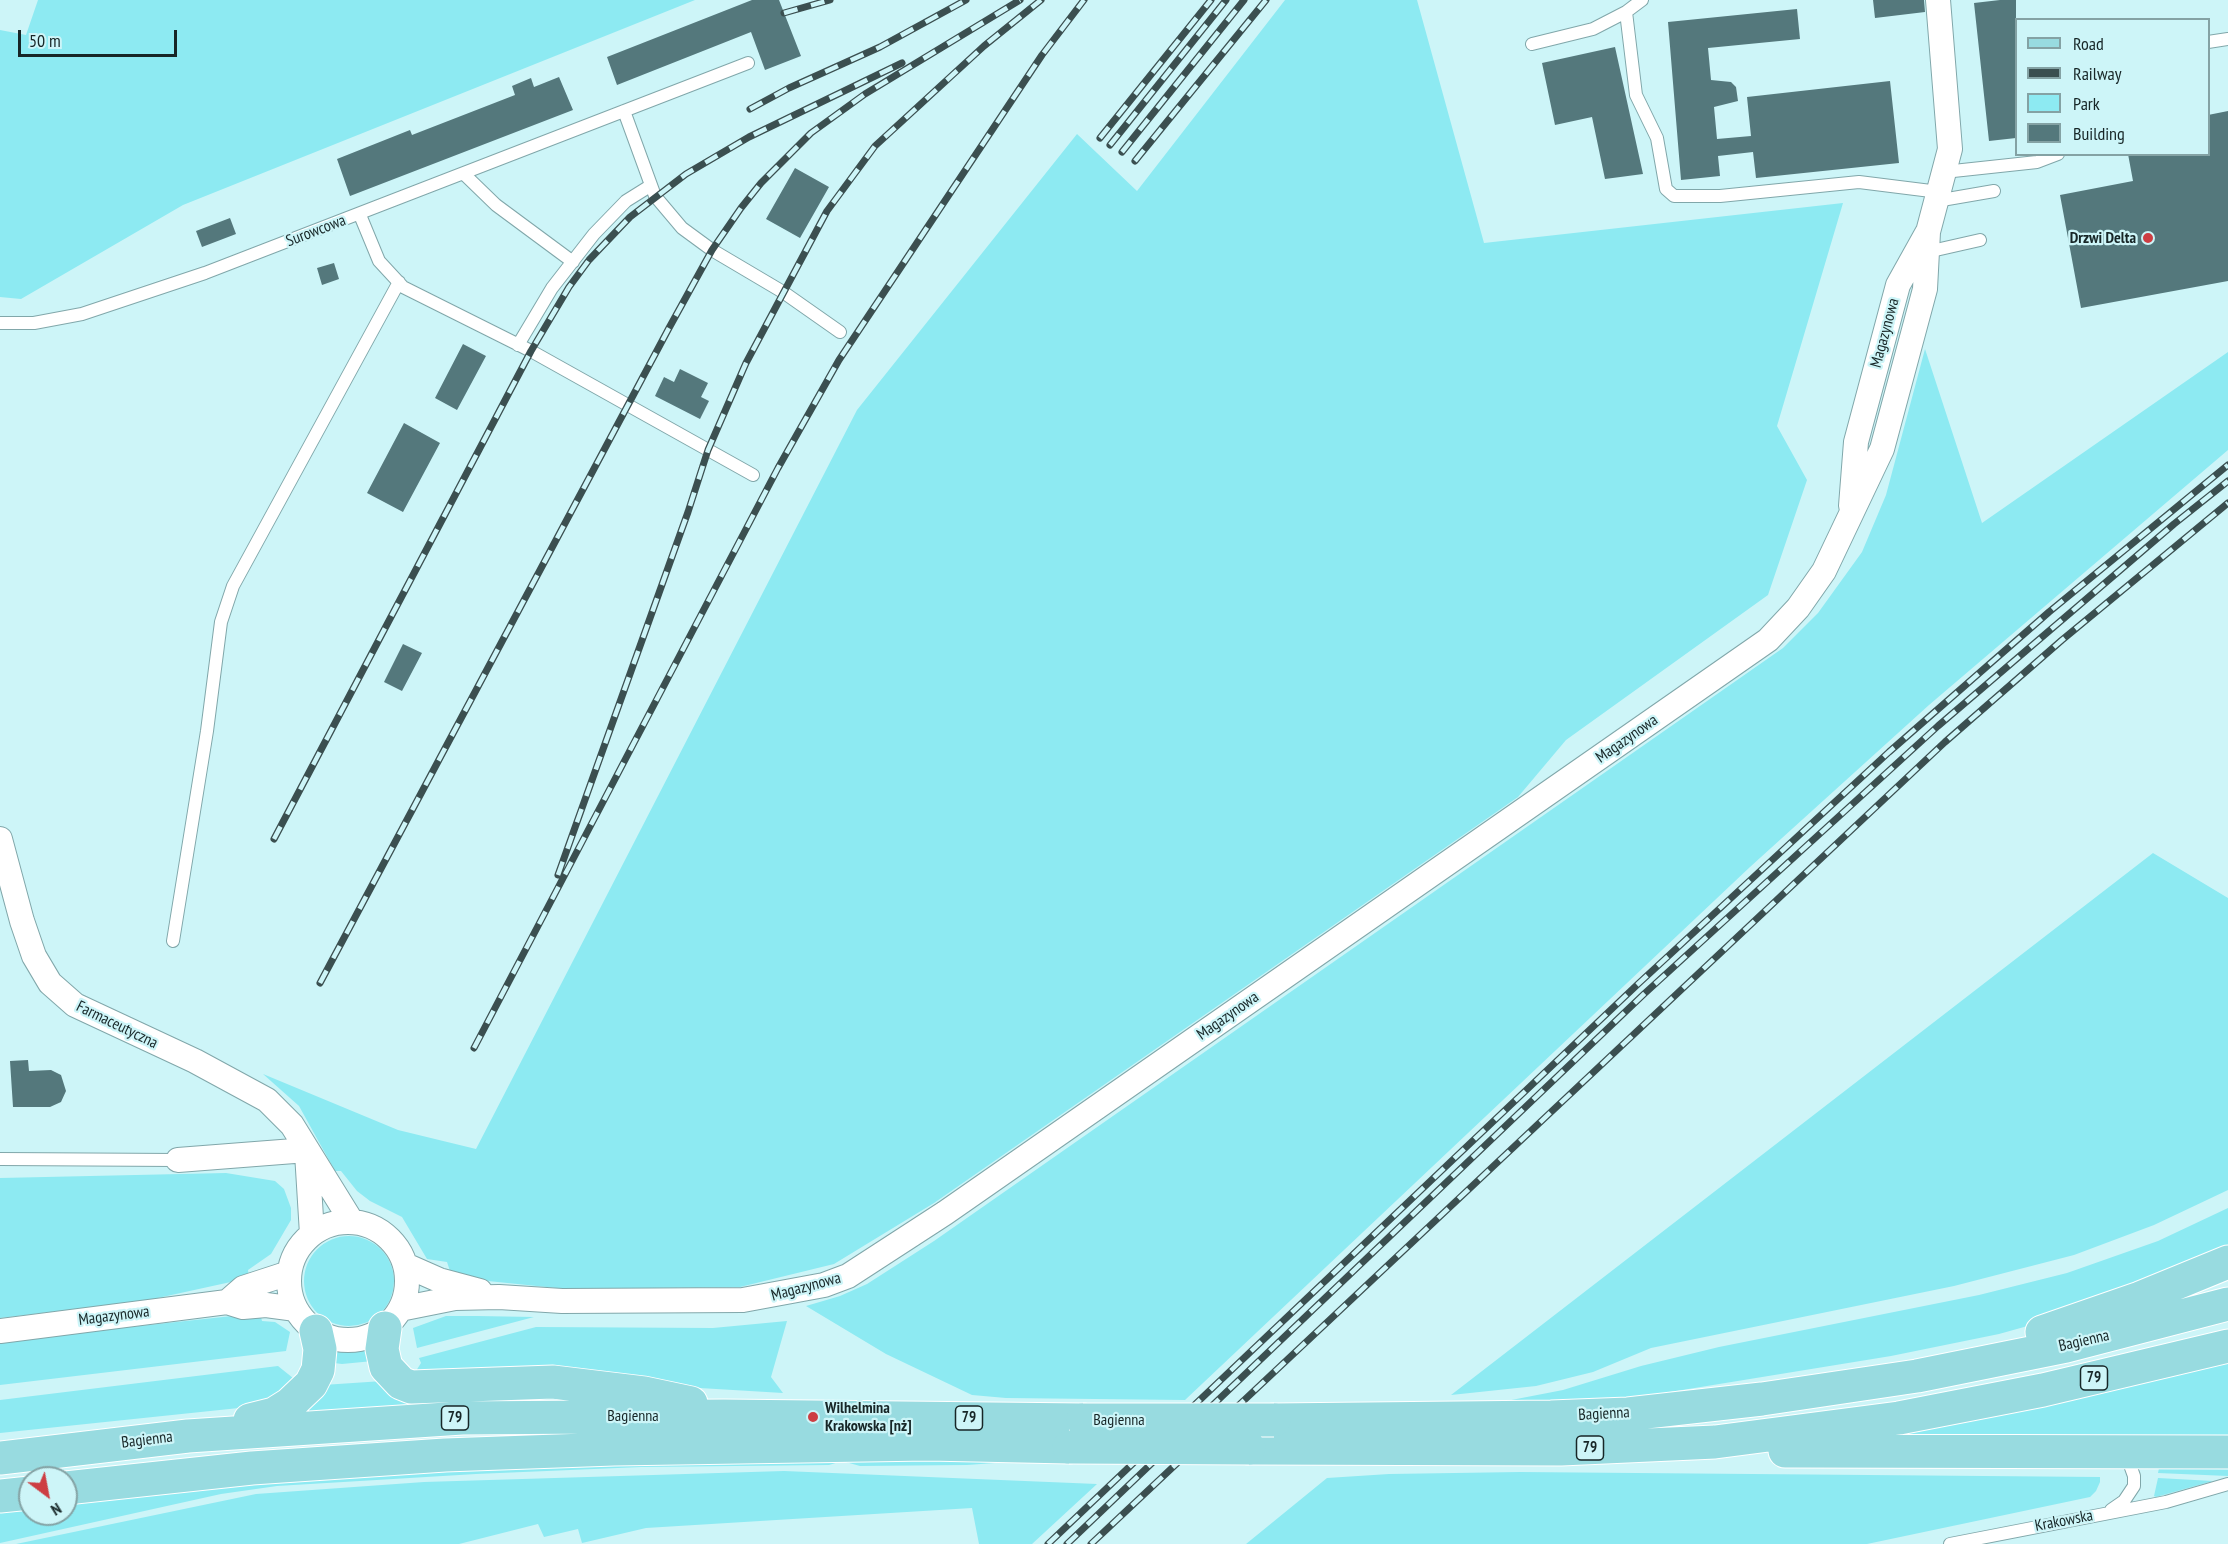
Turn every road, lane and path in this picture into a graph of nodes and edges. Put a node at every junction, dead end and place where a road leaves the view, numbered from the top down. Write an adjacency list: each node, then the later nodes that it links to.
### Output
1 (1642, 0): 3 (lane)
2 (1938, 0): 12 (street, Magazynowa)
3 (1626, 12): 6 (lane); 12 (lane)
4 (2228, 39): 5 (lane)
5 (2210, 42)
6 (1532, 44)
7 (748, 63): 8 (lane, Surowcowa)
8 (624, 111): 10 (lane, Surowcowa); 11 (lane)
9 (2053, 156): 12 (lane)
10 (464, 174): 14 (lane, Surowcowa); 17 (lane)
11 (650, 186): 17 (lane); 20 (lane)
12 (1940, 188): 13 (lane); 16 (street, Magazynowa)
13 (1994, 191)
14 (360, 214): 18 (lane); 19 (lane, Surowcowa)
15 (1980, 240): 16 (lane)
16 (1927, 242): 33 (street, Magazynowa)
17 (573, 262): 21 (lane)
18 (399, 282): 21 (lane); 24 (lane)
19 (0, 323)
20 (840, 332)
21 (519, 345): 22 (lane)
22 (753, 475)
23 (0, 838): 25 (street, Farmaceutyczna)
24 (173, 941)
25 (307, 1150): 27 (street); 28 (street, Farmaceutyczna); 29 (street, Farmaceutyczna)
26 (0, 1159): 27 (lane)
27 (178, 1160)
28 (352, 1222): 29 (street); 31 (street)
29 (312, 1234): 32 (street)
30 (2228, 1262): 40 (main road)
31 (405, 1264): 33 (street, Magazynowa); 36 (street)
32 (289, 1274): 34 (street, Magazynowa); 37 (street)
33 (499, 1297): 36 (street, Magazynowa)
34 (227, 1302): 37 (street, Magazynowa); 38 (street, Magazynowa)
35 (2228, 1304): 40 (main road, Bagienna / 79)
36 (393, 1318): 37 (street); 41 (main road)
37 (306, 1320): 43 (main road)
38 (0, 1331)
39 (2228, 1346): 44 (main road, Bagienna / 79)
40 (1917, 1376): 42 (main road, Bagienna / 79, bridge)
41 (724, 1416): 42 (main road, Bagienna / 79); 43 (main road, Bagienna / 79)
42 (1076, 1434): 44 (main road, Bagienna / 79, bridge); 49 (main road, Bagienna / 79)
43 (188, 1436): 47 (main road, Bagienna / 79)
44 (1715, 1442): 46 (main road)
45 (2228, 1452): 46 (main road)
46 (2125, 1453): 52 (lane)
47 (0, 1458)
48 (2228, 1484): 52 (lane, Krakowska)
49 (78, 1487)
50 (18, 1494): 51 (main road)
51 (0, 1496)
52 (2108, 1512): 53 (lane, Krakowska)
53 (1950, 1544)

